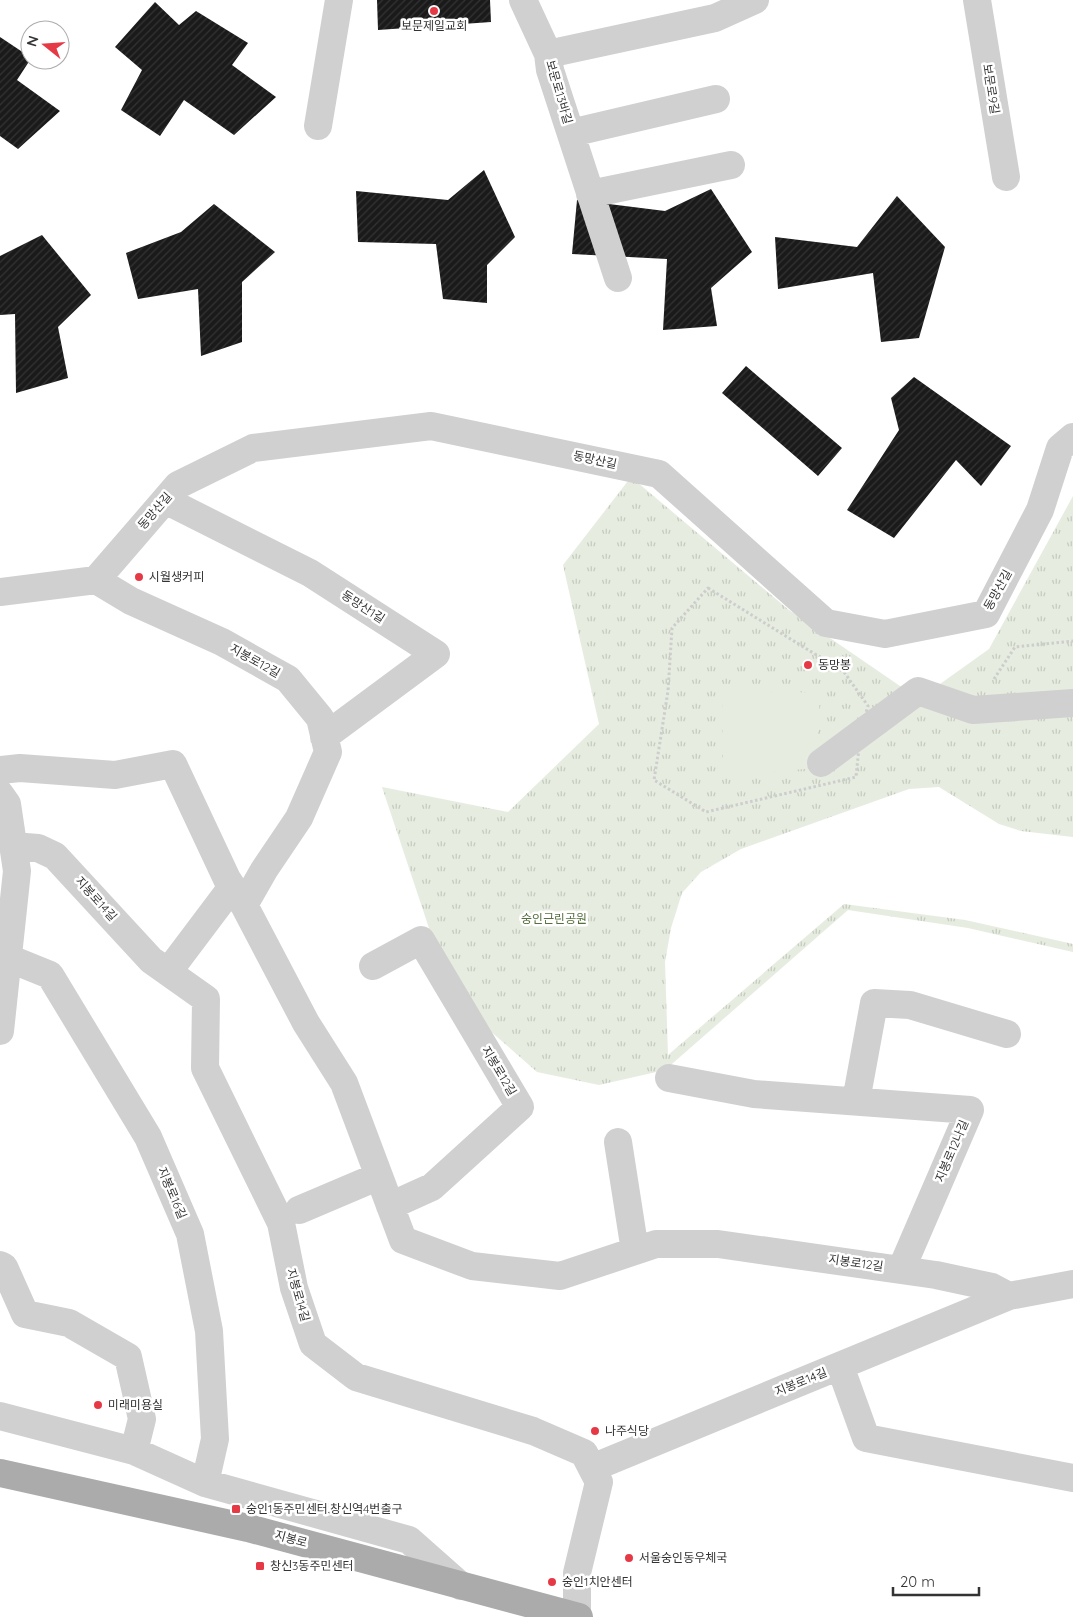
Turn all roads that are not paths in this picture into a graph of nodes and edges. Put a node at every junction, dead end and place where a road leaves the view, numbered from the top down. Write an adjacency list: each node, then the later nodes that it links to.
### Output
1 (339, 0): 7 (street)
2 (523, 0): 5 (street)
3 (755, 0): 5 (street, 보문로13바길)
4 (976, 0): 10 (street, 보문로9길)
5 (548, 54): 8 (street, 보문로13바길)
6 (716, 99): 8 (street)
7 (318, 126)
8 (571, 133): 11 (street, 보문로13바길)
9 (731, 165): 11 (street)
10 (1006, 177)
11 (590, 194): 12 (street, 보문로13바길)
12 (618, 278)
13 (1073, 437): 14 (street, 동망산길)
14 (165, 500): 15 (street, 동망산길); 18 (street, 동망산1길)
15 (96, 580): 16 (street); 18 (street, 지봉로12길)
16 (0, 592)
17 (1073, 703): 19 (street)
18 (324, 737): 23 (street, 지봉로12길)
19 (821, 764)
20 (0, 770): 23 (street, 지봉로12길)
21 (0, 794): 22 (street)
22 (13, 846): 24 (street); 26 (street, 지봉로14길)
23 (238, 896): 26 (street); 32 (street, 지봉로12길)
24 (8, 958): 27 (street); 46 (street, 지봉로16길)
25 (373, 966): 33 (street, 지봉로12길)
26 (168, 972): 43 (street, 지봉로14길)
27 (0, 1031)
28 (1007, 1034): 30 (street)
29 (669, 1078): 30 (street, 지봉로12나길)
30 (856, 1101): 37 (street, 지봉로12나길)
31 (618, 1142): 35 (street)
32 (379, 1176): 33 (street, 지봉로12길); 34 (street)
33 (390, 1206): 35 (street, 지봉로12길)
34 (299, 1210)
35 (635, 1251): 37 (street, 지봉로12길)
36 (0, 1265): 42 (street)
37 (901, 1270): 39 (street, 지봉로12길)
38 (1073, 1284): 39 (street)
39 (1009, 1296): 40 (street, 지봉로14길)
40 (840, 1366): 43 (street, 지봉로14길); 45 (street)
41 (0, 1416): 42 (street)
42 (134, 1451): 46 (street)
43 (592, 1468): 48 (street, 지봉로14길)
44 (0, 1472): 47 (main road, 지봉로)
45 (1073, 1478)
46 (205, 1482): 47 (street)
47 (461, 1586): 48 (main road, 지봉로)
48 (578, 1617)

